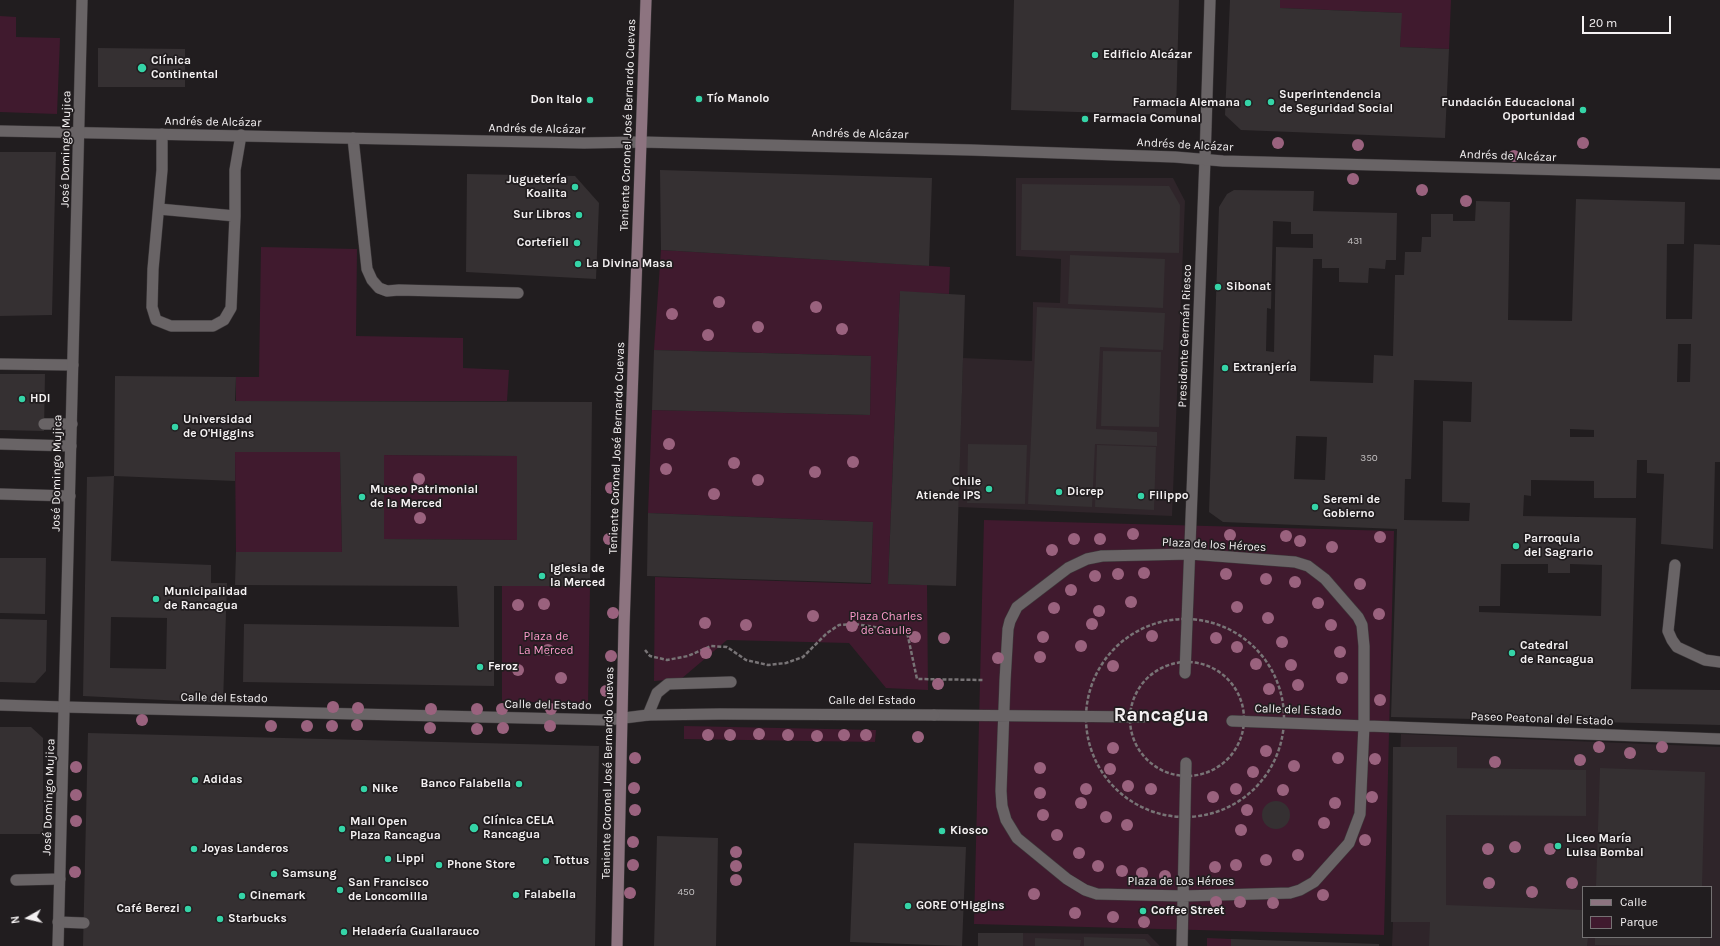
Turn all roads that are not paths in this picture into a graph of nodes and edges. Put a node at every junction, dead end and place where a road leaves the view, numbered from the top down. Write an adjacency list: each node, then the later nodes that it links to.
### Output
1 (82, 0): 5 (street, José Domingo Mujica)
2 (646, 0): 9 (main road, Teniente Coronel José Bernardo Cuevas)
3 (1210, 0): 10 (street, Presidente Germán Riesco)
4 (0, 131): 5 (street, Andrés de Alcázar)
5 (79, 132): 6 (street, Andrés de Alcázar); 16 (street, José Domingo Mujica)
6 (162, 134): 7 (street, Andrés de Alcázar); 12 (street)
7 (241, 135): 8 (street, Andrés de Alcázar); 13 (street)
8 (353, 138): 9 (street, Andrés de Alcázar); 14 (street)
9 (641, 142): 10 (street, Andrés de Alcázar); 33 (main road, Teniente Coronel José Bernardo Cuevas)
10 (1205, 159): 11 (street, Andrés de Alcázar); 23 (street, Presidente Germán Riesco)
11 (1720, 174)
12 (159, 209): 13 (street); 13 (street)
13 (235, 216)
14 (518, 293)
15 (0, 364): 16 (street)
16 (73, 365): 18 (street, José Domingo Mujica)
17 (44, 424): 18 (street)
18 (72, 424): 20 (street, José Domingo Mujica)
19 (0, 444): 20 (street)
20 (71, 446): 22 (street, José Domingo Mujica)
21 (0, 494): 22 (street)
22 (70, 496): 29 (street, José Domingo Mujica)
23 (1190, 554): 26 (street, Presidente Germán Riesco); 31 (street, Plaza de los Héroes); 35 (street, Plaza de los Héroes)
24 (1674, 565): 25 (street)
25 (1720, 662)
26 (1185, 673)
27 (731, 682): 30 (street)
28 (0, 706): 29 (street, Calle del Estado)
29 (64, 707): 33 (street, Calle del Estado); 38 (street, José Domingo Mujica)
30 (648, 715): 31 (street, Calle del Estado); 33 (street, Calle del Estado)
31 (1004, 716): 32 (street, Calle del Estado); 40 (street, Plaza de Los Héroes)
32 (1144, 717)
33 (623, 718): 44 (main road, Teniente Coronel José Bernardo Cuevas)
34 (1232, 721): 35 (street, Calle del Estado)
35 (1364, 725): 36 (street, Paseo Peatonal del Estado); 40 (street, Plaza de Los Héroes)
36 (1720, 739)
37 (1186, 763): 40 (street)
38 (60, 879): 39 (street); 41 (street, José Domingo Mujica)
39 (16, 880)
40 (1183, 896): 45 (street)
41 (58, 922): 42 (street); 43 (street, José Domingo Mujica)
42 (84, 923)
43 (58, 946)
44 (617, 946)
45 (1182, 946)

